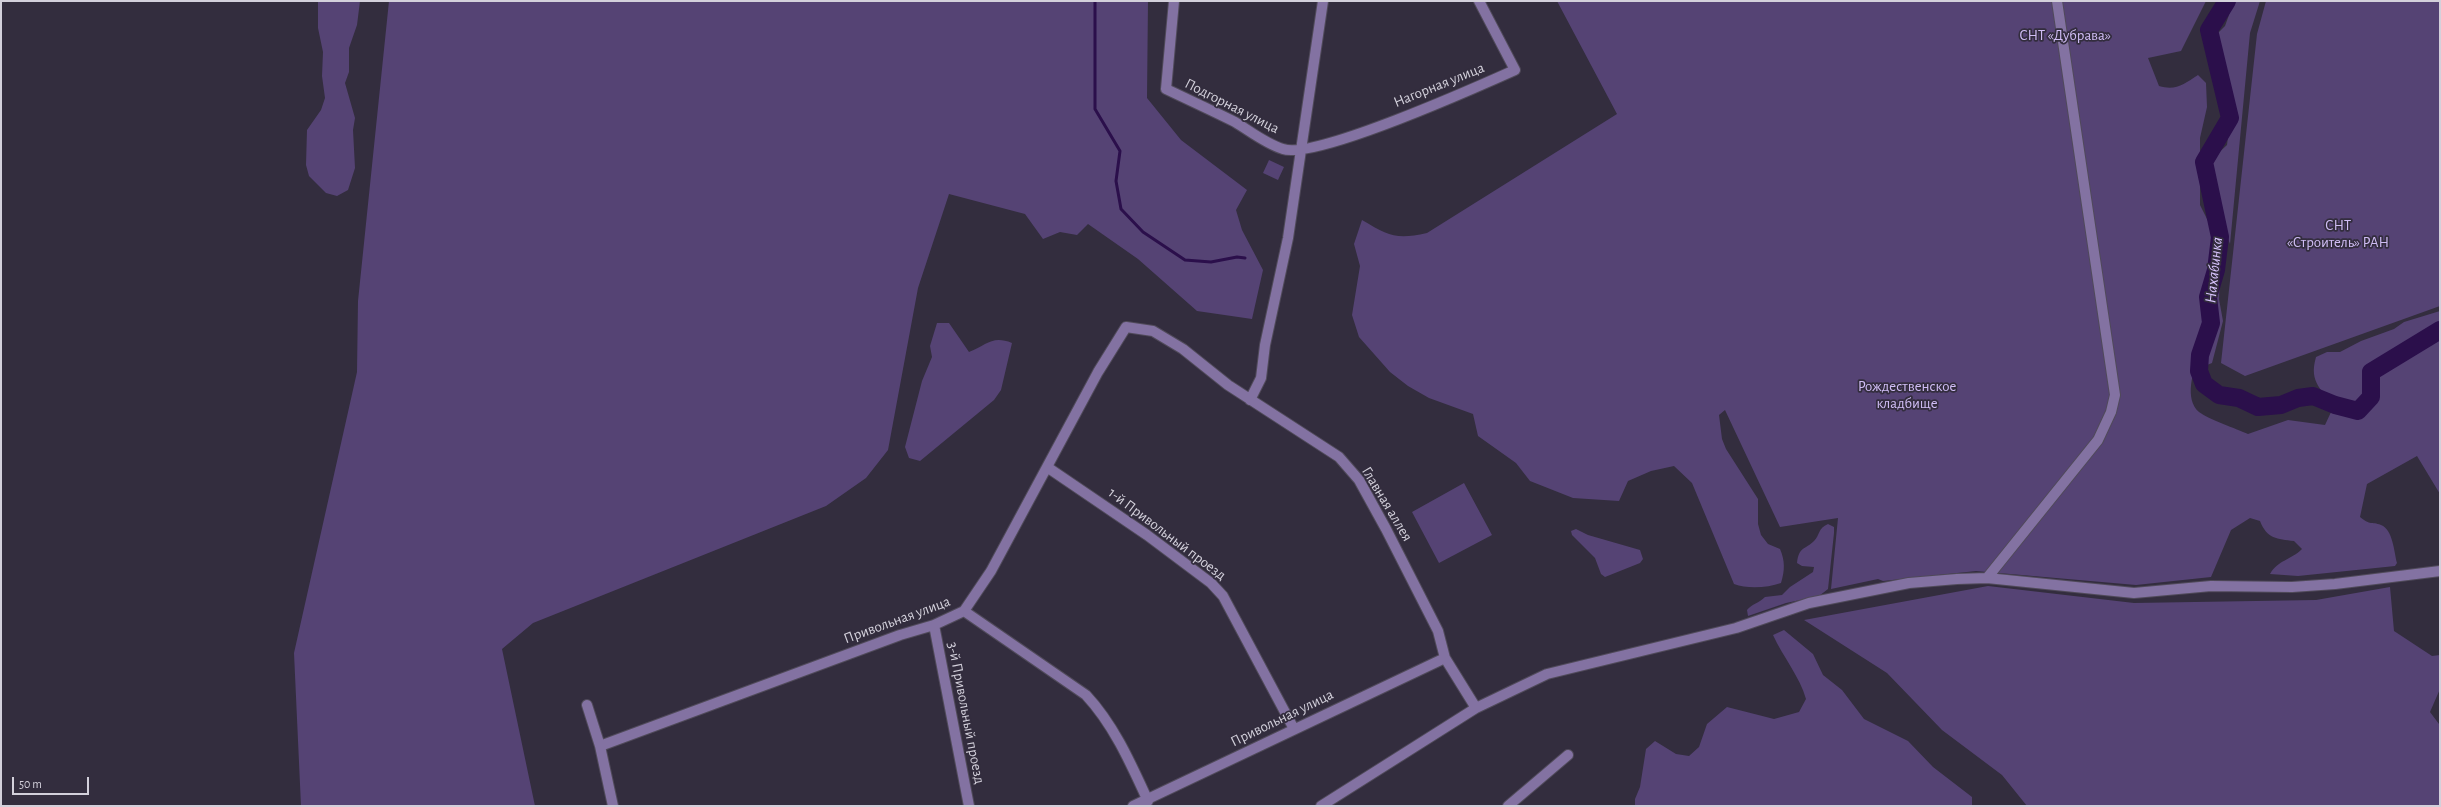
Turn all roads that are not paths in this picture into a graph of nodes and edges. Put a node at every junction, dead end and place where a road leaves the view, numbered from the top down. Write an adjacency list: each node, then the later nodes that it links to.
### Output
1 (1174, 1): 5 (street, Подгорная улица)
2 (1323, 1): 5 (street)
3 (1479, 1): 5 (street, Нагорная улица)
4 (2057, 1): 10 (street)
5 (1302, 151): 7 (street)
6 (1126, 326): 7 (street, Главная аллея); 8 (street, Привольная улица)
7 (1250, 400): 13 (street, Главная аллея)
8 (1047, 467): 11 (street, Привольная улица); 16 (street, 1-й Привольный проезд)
9 (2440, 571): 10 (street)
10 (1987, 578): 15 (street)
11 (964, 611): 12 (street, Привольная улица); 19 (street)
12 (934, 625): 17 (street, Привольная улица); 21 (street, 3-й Привольный проезд)
13 (1445, 658): 15 (street, Главная аллея); 16 (street, Привольная улица)
14 (587, 705): 17 (street)
15 (1476, 708): 23 (street)
16 (1294, 729): 19 (street, Привольная улица)
17 (600, 746): 20 (street)
18 (1568, 756): 24 (street)
19 (1148, 801): 22 (street, Привольная улица)
20 (613, 806)
21 (969, 806)
22 (1133, 806)
23 (1321, 806)
24 (1508, 806)

